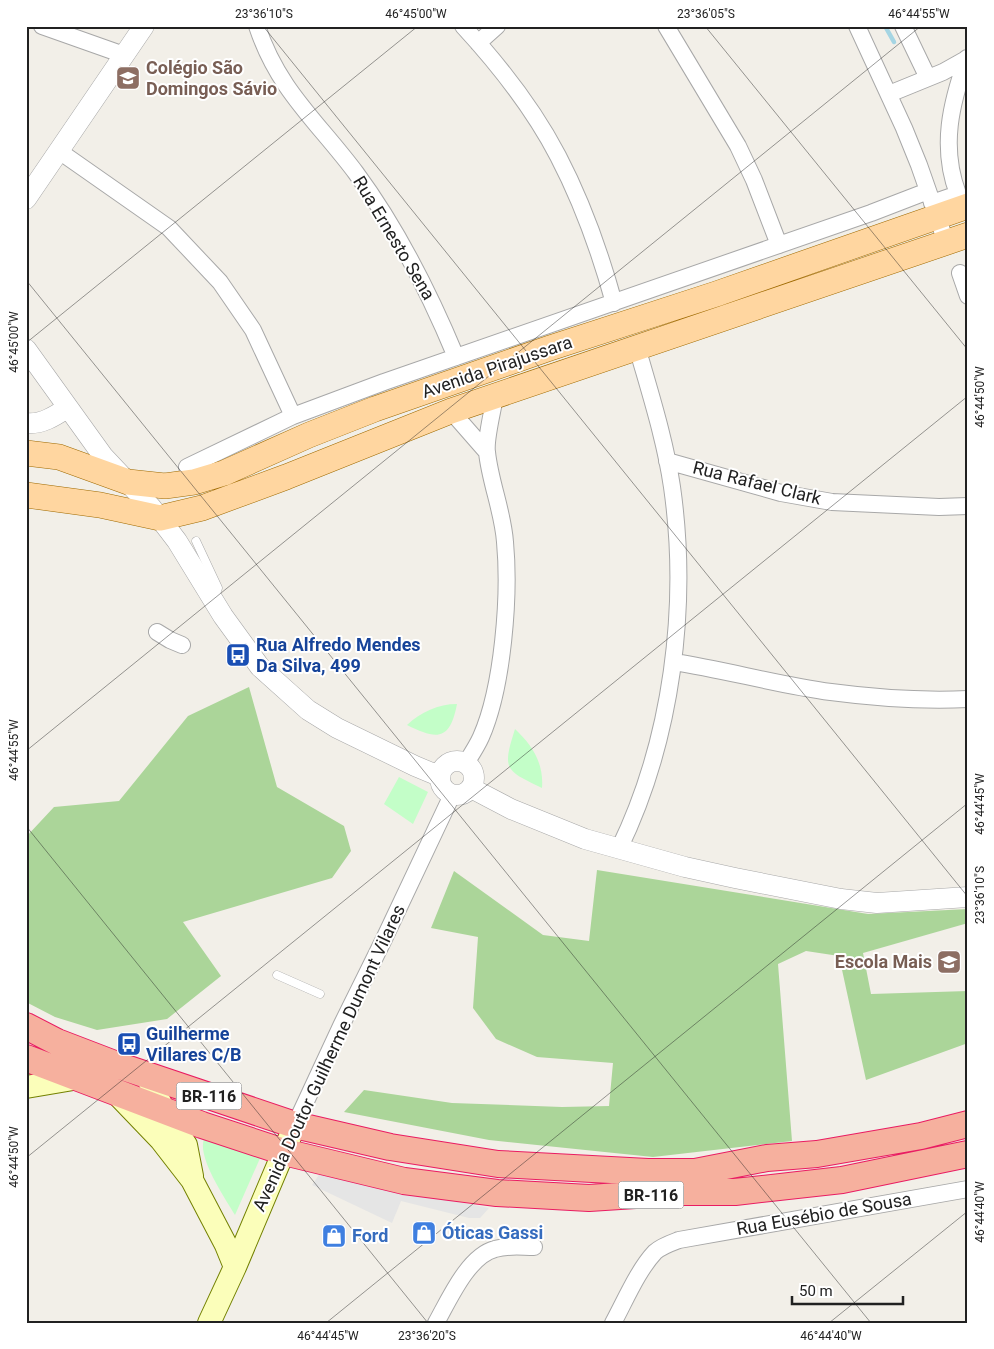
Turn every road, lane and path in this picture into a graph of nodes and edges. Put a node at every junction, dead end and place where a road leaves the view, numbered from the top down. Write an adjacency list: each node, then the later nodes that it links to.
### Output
1 (42, 26): 10 (street)
2 (144, 26): 10 (street)
3 (257, 26): 25 (street, Rua Ernesto Sena)
4 (463, 26): 9 (street)
5 (497, 26): 9 (street)
6 (666, 26): 19 (street)
7 (857, 26): 13 (street)
8 (903, 26): 12 (street)
9 (478, 43): 22 (street)
10 (124, 56): 14 (street)
11 (967, 58): 12 (street); 16 (street)
12 (928, 78): 13 (street)
13 (889, 94): 16 (street)
14 (59, 151): 15 (street); 29 (street)
15 (27, 198)
16 (933, 204): 17 (main road, Avenida Pirajussara); 18 (street); 19 (street, Avenida Pirajussara); 35 (main road, Avenida Pirajussara)
17 (968, 206)
18 (957, 238): 23 (main road, Avenida Pirajussara)
19 (779, 245): 22 (street, Avenida Pirajussara)
20 (960, 273): 21 (street)
21 (968, 296)
22 (614, 303): 25 (street, Avenida Pirajussara)
23 (637, 347): 26 (main road, Avenida Pirajussara); 33 (street)
24 (26, 348): 27 (street)
25 (456, 357): 29 (street, Avenida Pirajussara)
26 (495, 396): 28 (main road, Avenida Pirajussara); 31 (street)
27 (67, 408): 30 (street); 35 (street)
28 (450, 411): 31 (street); 38 (main road, Avenida Pirajussara)
29 (293, 416): 34 (street, Avenida Pirajussara)
30 (26, 423)
31 (486, 451): 43 (street)
32 (26, 453): 35 (main road, Avenida Pirajussara)
33 (667, 461): 37 (street, Rua Rafael Clark); 41 (street)
34 (187, 467)
35 (128, 482): 38 (street)
36 (26, 495): 38 (main road, Avenida Pirajussara)
37 (968, 506)
38 (171, 516): 44 (street)
39 (157, 632): 40 (street)
40 (182, 644)
41 (674, 662): 42 (street); 47 (street)
42 (968, 699)
43 (466, 763): 44 (street); 45 (street)
44 (439, 776): 46 (street)
45 (471, 788): 46 (street); 47 (street)
46 (452, 795): 59 (street, Avenida Doutor Guilherme Dumont Vilares)
47 (619, 849): 48 (street)
48 (968, 897)
49 (277, 975): 50 (lane)
50 (320, 994)
51 (26, 1026): 53 (highway, BR-116)
52 (26, 1058): 54 (highway, BR-116)
53 (146, 1074): 57 (main road); 59 (highway, BR-116)
54 (79, 1078): 55 (main road); 56 (highway, BR-116)
55 (26, 1087)
56 (114, 1092): 57 (highway, BR-116); 62 (main road)
57 (164, 1110): 60 (highway, BR-116); 62 (main road)
58 (968, 1124): 59 (highway, BR-116)
59 (295, 1125): 60 (main road, Avenida Doutor Guilherme Dumont Vilares)
60 (284, 1152): 61 (highway, BR-116); 65 (main road, Avenida Doutor Guilherme Dumont Vilares)
61 (968, 1154)
62 (192, 1180): 65 (main road)
63 (968, 1189): 68 (street, Rua Eusébio de Sousa)
64 (534, 1247): 67 (street)
65 (235, 1267): 66 (main road, Avenida Doutor Guilherme Dumont Vilares)
66 (209, 1323)
67 (436, 1323)
68 (613, 1323)

